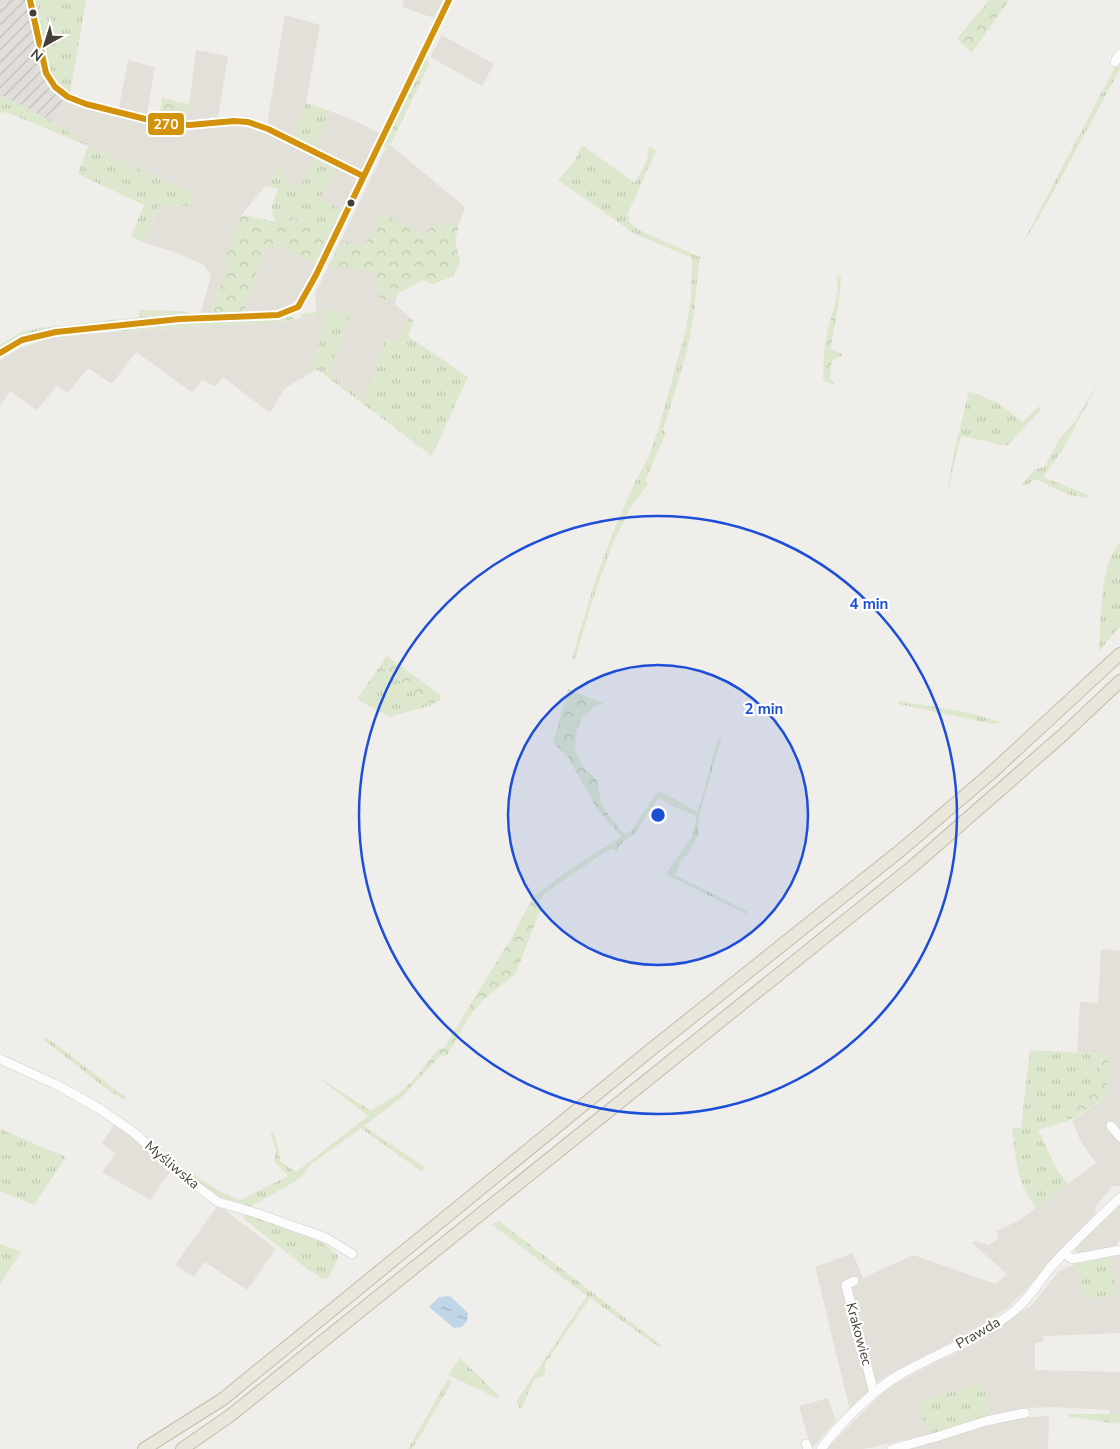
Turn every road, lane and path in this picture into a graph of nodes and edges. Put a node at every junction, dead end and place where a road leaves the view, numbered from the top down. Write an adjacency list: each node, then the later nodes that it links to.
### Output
1 (30, 0): 3 (street)
2 (449, 0): 3 (street)
3 (363, 176): 4 (street)
4 (0, 353)
5 (1120, 654): 17 (highway)
6 (1120, 681): 18 (highway)
7 (0, 1058): 13 (street, Myśliwska)
8 (1111, 1126): 9 (street)
9 (1120, 1137)
10 (1120, 1198): 12 (street, Prawda)
11 (1120, 1250): 12 (street)
12 (1064, 1253): 15 (street, Prawda)
13 (352, 1254)
14 (854, 1281): 15 (street, Krakowiec)
15 (874, 1393): 19 (street, Prawda)
16 (1025, 1413): 20 (street)
17 (144, 1449)
18 (182, 1449)
19 (821, 1449)
20 (892, 1449)

